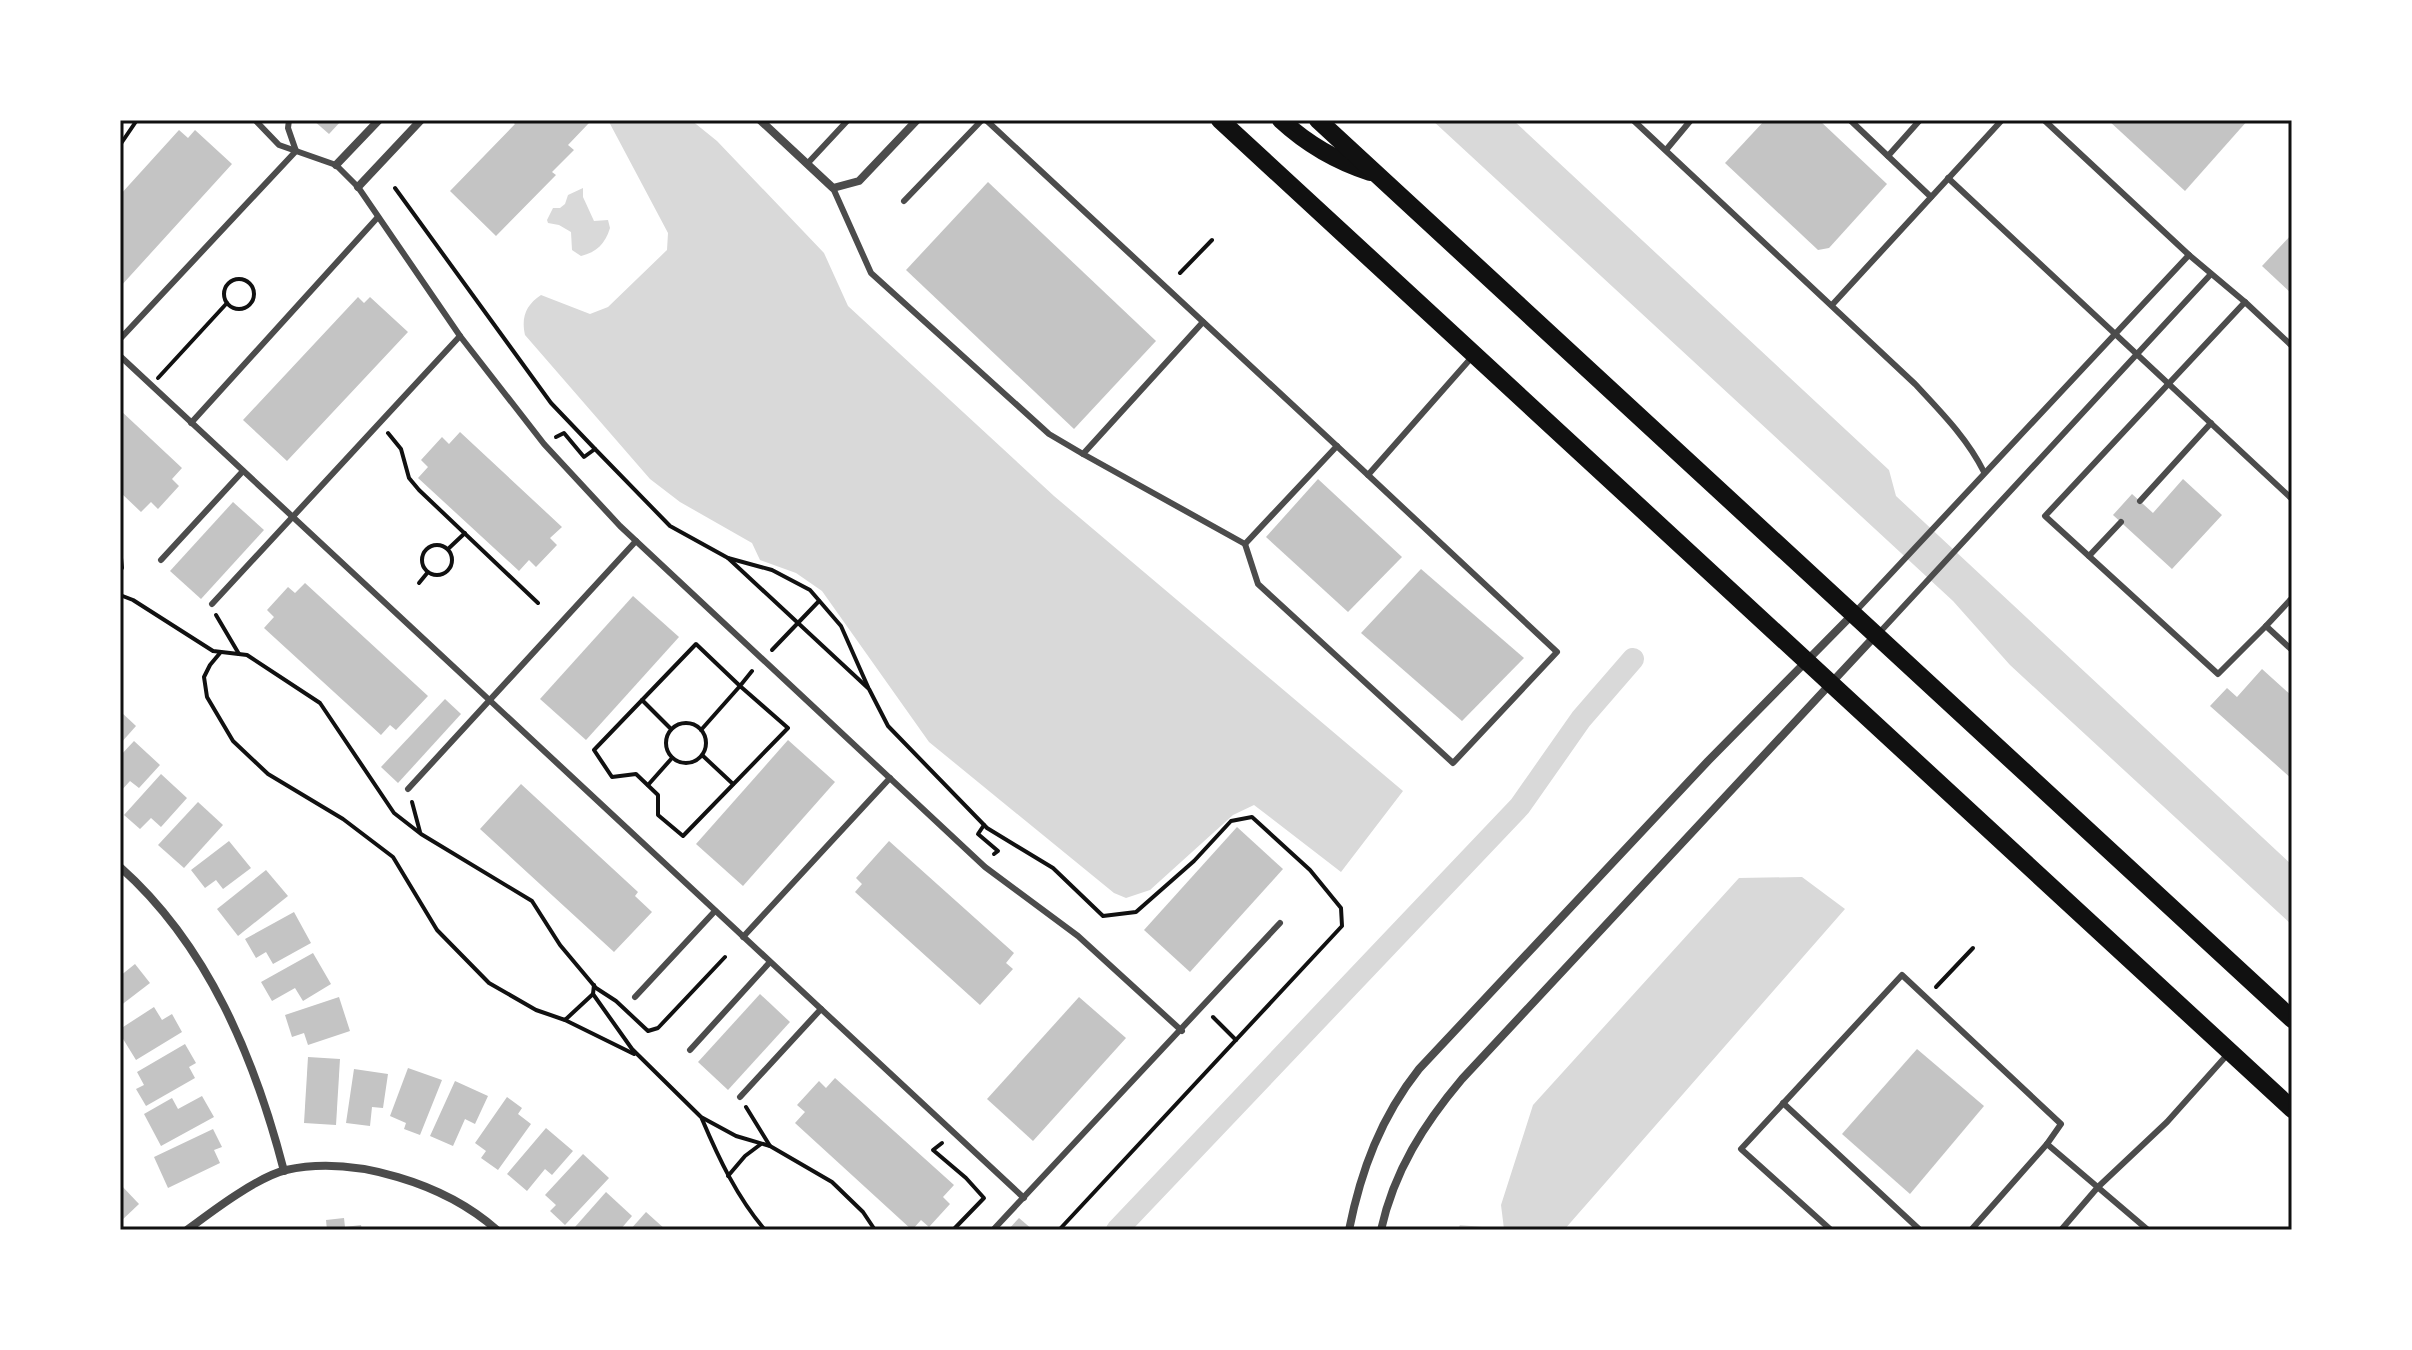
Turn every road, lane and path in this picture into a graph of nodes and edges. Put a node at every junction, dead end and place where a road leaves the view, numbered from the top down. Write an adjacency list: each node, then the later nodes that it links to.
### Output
1 (137, 120): 19 (path)
2 (255, 120): 21 (lane)
3 (289, 120): 21 (lane)
4 (379, 120): 24 (street)
5 (421, 120): 27 (street)
6 (760, 120): 23 (street)
7 (848, 120): 23 (lane)
8 (917, 120): 29 (street)
9 (984, 120): 31 (lane); 40 (lane)
10 (1220, 120): 45 (main road)
11 (1281, 120): 25 (main road)
12 (1318, 120): 25 (main road)
13 (1633, 120): 20 (lane)
14 (1691, 120): 20 (lane)
15 (1850, 120): 22 (lane)
16 (2002, 120): 26 (lane)
17 (2044, 120): 34 (lane)
18 (1916, 121): 22 (lane)
19 (120, 145)
20 (1666, 150): 39 (lane)
21 (296, 151): 24 (lane); 43 (lane)
22 (1888, 156): 30 (lane)
23 (807, 164): 29 (street)
24 (336, 165): 27 (lane)
25 (1376, 174): 80 (main road)
26 (1948, 178): 30 (lane); 41 (lane)
27 (358, 187): 32 (lane)
28 (395, 188): 55 (path)
29 (833, 188): 56 (lane)
30 (1931, 197): 39 (lane)
31 (904, 201)
32 (378, 217): 42 (lane); 50 (lane)
33 (1212, 240): 35 (path)
34 (2189, 255): 36 (lane); 41 (lane)
35 (1180, 273)
36 (2211, 274): 37 (lane); 46 (lane)
37 (2245, 302): 44 (lane); 48 (lane)
38 (227, 303): 38 (path); 49 (path)
39 (1832, 305): 58 (lane)
40 (1203, 322): 54 (lane); 56 (lane)
41 (2115, 334): 46 (lane); 58 (lane)
42 (460, 336): 62 (lane); 65 (lane)
43 (120, 339)
44 (2292, 346)
45 (1475, 354): 59 (lane); 88 (main road)
46 (2137, 354): 48 (lane); 83 (lane)
47 (120, 356): 49 (lane)
48 (2168, 383): 51 (lane); 69 (lane)
49 (151, 385): 50 (lane)
50 (191, 423): 57 (lane)
51 (2211, 423): 60 (lane); 61 (lane)
52 (388, 433): 64 (path)
53 (556, 437): 55 (path)
54 (1337, 446): 59 (lane); 66 (lane)
55 (595, 449): 70 (path)
56 (1083, 454): 66 (lane)
57 (243, 471): 62 (lane); 71 (lane)
58 (1984, 472): 80 (lane)
59 (1368, 475): 66 (lane)
60 (2292, 499)
61 (2140, 501)
62 (291, 517): 79 (lane); 94 (lane)
63 (2121, 522): 69 (lane)
64 (465, 533): 68 (path); 78 (path)
65 (636, 541): 94 (lane); 99 (lane)
66 (1245, 544)
67 (120, 548): 72 (path)
68 (448, 549): 73 (path); 73 (path)
69 (2089, 556): 82 (lane)
70 (728, 558): 77 (path); 81 (path)
71 (161, 560)
72 (120, 570)
73 (428, 571): 74 (path)
74 (419, 583)
75 (120, 595): 86 (path)
76 (2292, 598): 82 (lane)
77 (819, 601): 81 (path); 92 (path)
78 (538, 603)
79 (212, 604): 87 (path)
80 (1854, 614): 83 (main road); 88 (street)
81 (797, 622): 84 (path); 92 (path)
82 (2266, 626): 85 (lane)
83 (1877, 634): 90 (street); 119 (main road)
84 (772, 650)
85 (2292, 650)
86 (221, 652): 87 (path); 120 (path)
87 (239, 654): 104 (path)
88 (1808, 661): 90 (main road); 145 (street)
89 (752, 671): 91 (path)
90 (1832, 683): 124 (main road); 146 (street)
91 (740, 686): 93 (path); 96 (path); 100 (path)
92 (869, 689): 103 (path)
93 (642, 700): 95 (path); 101 (path)
94 (488, 701): 102 (lane); 107 (lane)
95 (671, 729): 96 (path); 98 (path)
96 (701, 730): 97 (path)
97 (702, 755): 98 (path); 100 (path)
98 (672, 758): 101 (path)
99 (890, 778): 109 (lane); 121 (lane)
100 (733, 784): 101 (path)
101 (648, 785)
102 (408, 789): 104 (path)
103 (984, 825): 105 (path); 122 (path)
104 (421, 834): 113 (path)
105 (994, 854)
106 (120, 867): 134 (street)
107 (715, 911): 109 (lane); 116 (lane)
108 (1280, 923): 121 (lane)
109 (743, 937): 112 (lane)
110 (1973, 948): 114 (path)
111 (725, 957): 113 (path)
112 (770, 962): 117 (lane); 123 (lane)
113 (594, 985): 115 (path)
114 (1936, 987)
115 (593, 994): 120 (path); 125 (path)
116 (635, 997)
117 (821, 1009): 126 (lane); 137 (lane)
118 (1213, 1017): 122 (path)
119 (2292, 1019)
120 (565, 1020): 125 (path)
121 (1182, 1031): 137 (lane)
122 (1236, 1040): 144 (path)
123 (690, 1050)
124 (2230, 1052): 128 (main road); 136 (lane)
125 (639, 1056): 129 (path)
126 (740, 1097): 133 (path)
127 (1783, 1103): 132 (lane); 147 (lane); 148 (lane)
128 (2292, 1109)
129 (701, 1117): 131 (path); 135 (path)
130 (942, 1143): 142 (path)
131 (762, 1144): 133 (path); 135 (path)
132 (2047, 1144): 136 (lane); 149 (lane)
133 (770, 1146): 141 (path)
134 (284, 1171): 138 (street); 139 (street)
135 (728, 1176): 140 (path)
136 (2098, 1187): 150 (lane); 151 (lane)
137 (1024, 1198): 143 (lane)
138 (187, 1230)
139 (497, 1230)
140 (765, 1230)
141 (875, 1230)
142 (953, 1230)
143 (993, 1230)
144 (1059, 1230)
145 (1349, 1230)
146 (1381, 1230)
147 (1831, 1230)
148 (1920, 1230)
149 (1971, 1230)
150 (2061, 1230)
151 (2148, 1230)

